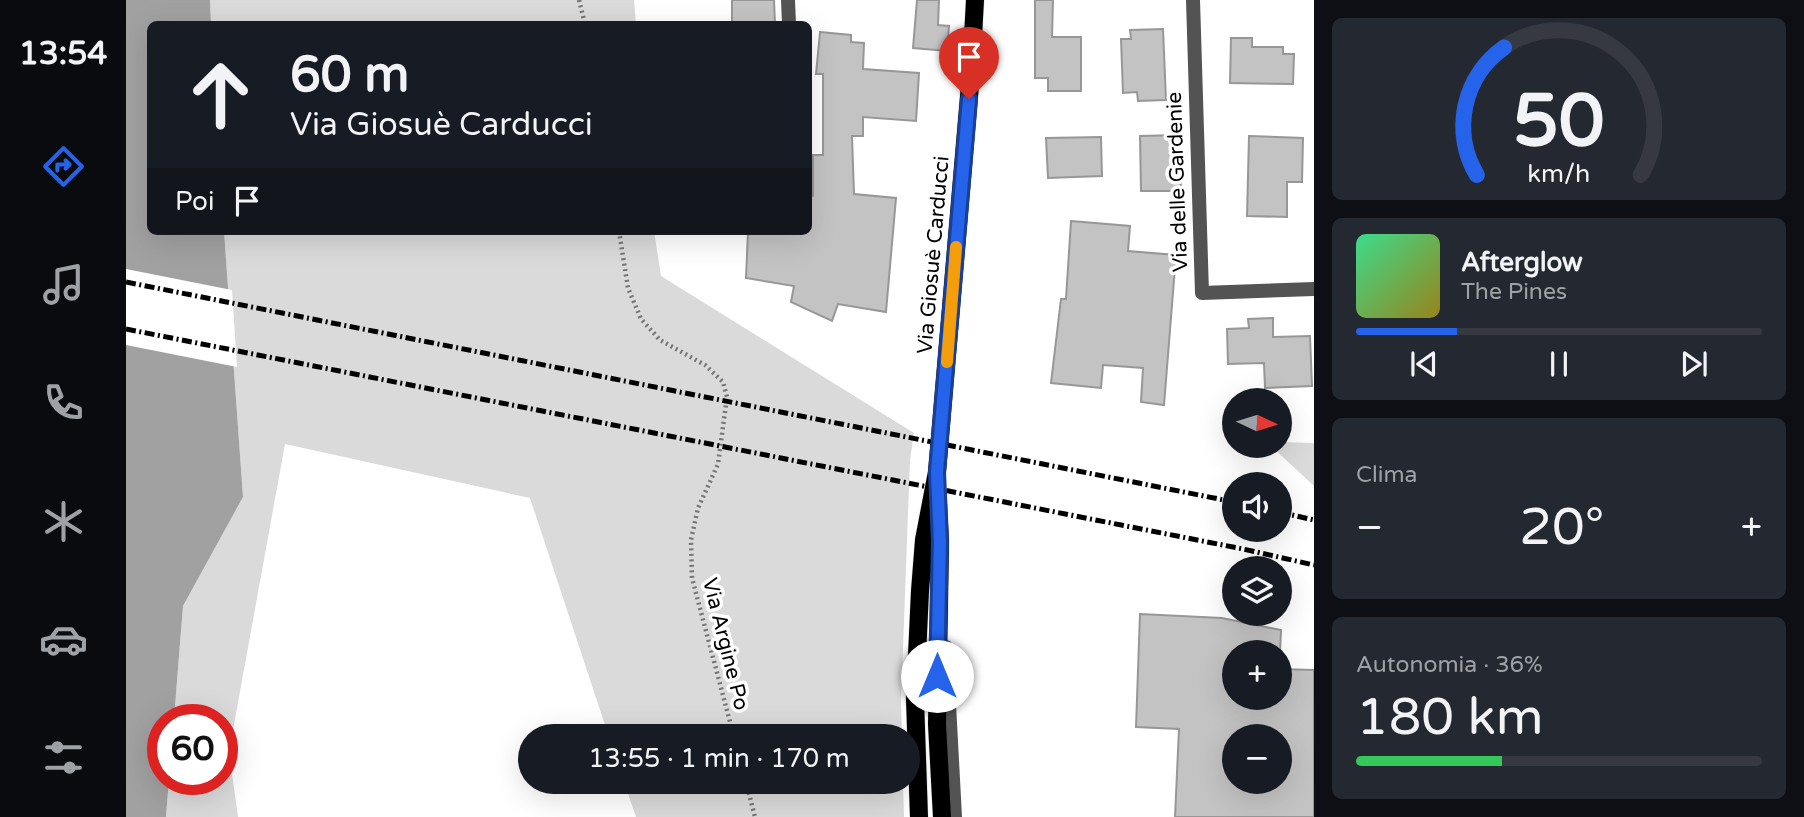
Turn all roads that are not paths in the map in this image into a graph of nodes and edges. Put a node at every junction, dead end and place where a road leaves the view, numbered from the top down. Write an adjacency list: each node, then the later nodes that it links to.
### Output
1 (788, 0): 4 (street)
2 (975, 0): 6 (main road, Via Giosuè Carducci)
3 (1194, 0): 5 (street, Via delle Gardenie)
4 (789, 21)
5 (1314, 289)
6 (937, 472): 7 (main road); 8 (main road)
7 (938, 589): 9 (main road); 10 (street)
8 (919, 817)
9 (942, 817)
10 (955, 817)

